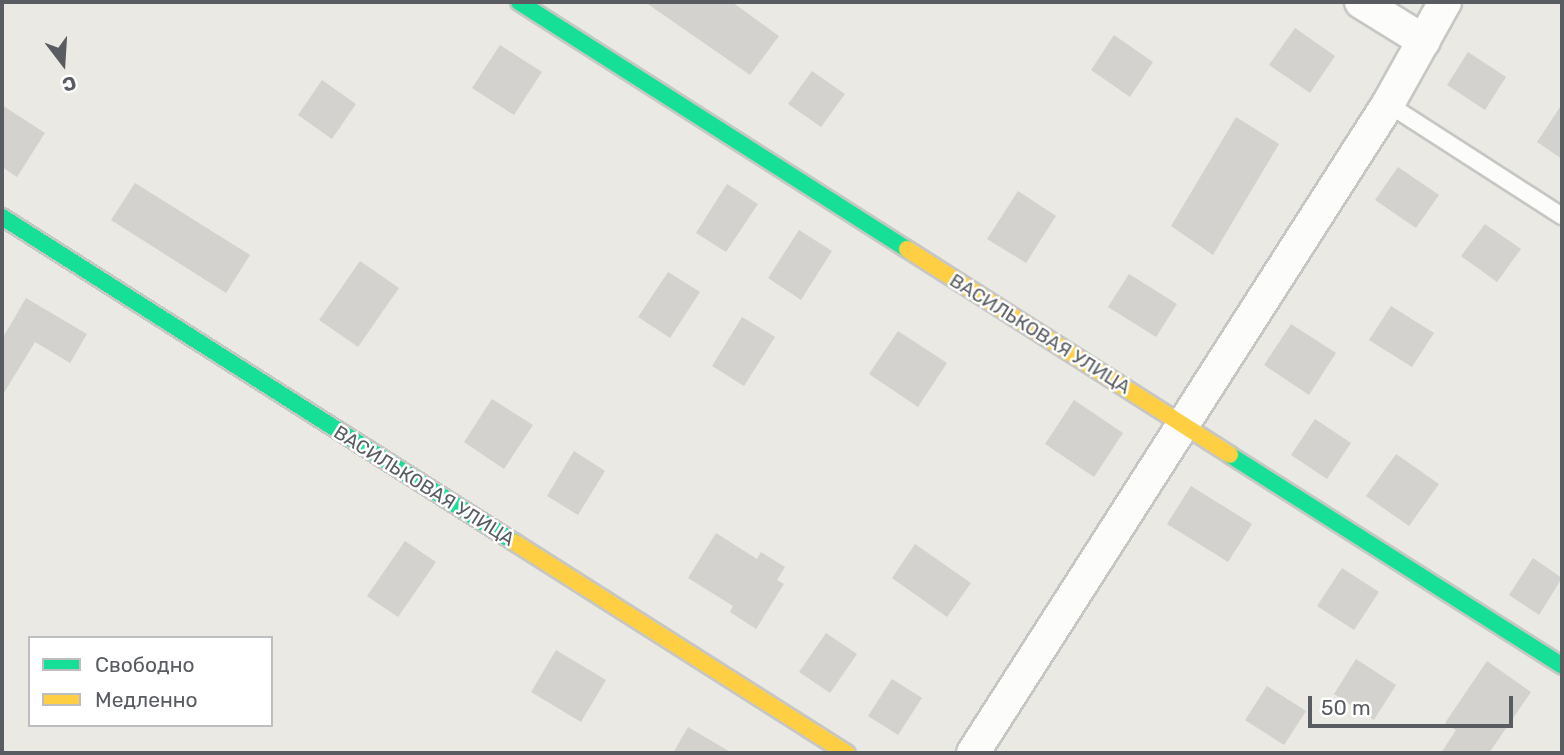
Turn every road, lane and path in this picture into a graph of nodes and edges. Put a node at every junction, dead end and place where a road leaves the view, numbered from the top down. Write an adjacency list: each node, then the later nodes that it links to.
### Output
1 (519, 2): 8 (street, ВАСИЛЬКОВАЯ УЛИЦА)
2 (1361, 2): 4 (street)
3 (1445, 2): 4 (street)
4 (1424, 41): 5 (street)
5 (1388, 104): 6 (lane); 8 (street)
6 (1562, 216)
7 (2, 217): 10 (street, ВАСИЛЬКОВАЯ УЛИЦА)
8 (1181, 423): 9 (street, ВАСИЛЬКОВАЯ УЛИЦА); 11 (street)
9 (1562, 666)
10 (847, 753)
11 (973, 753)

